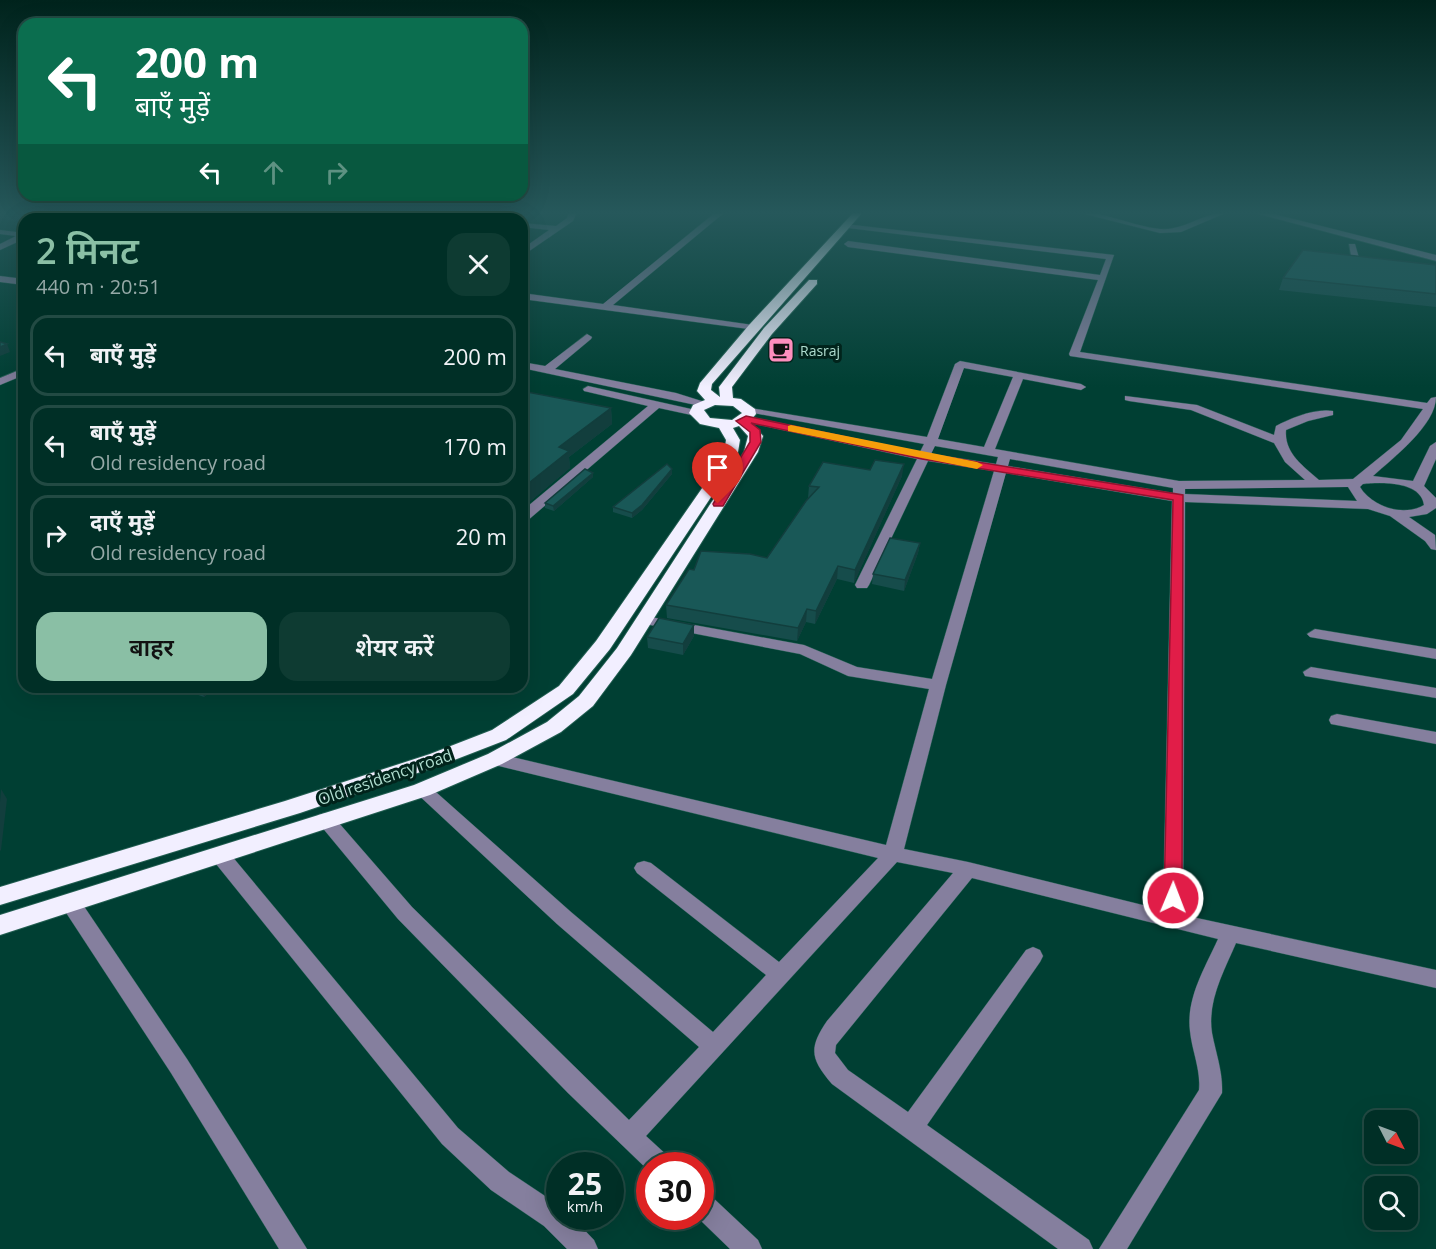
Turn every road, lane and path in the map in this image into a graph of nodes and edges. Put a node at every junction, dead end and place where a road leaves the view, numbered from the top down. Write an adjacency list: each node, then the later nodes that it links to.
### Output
1 (650, 270): 12 (street)
2 (807, 270): 13 (highway)
3 (824, 270): 23 (highway)
4 (1036, 270): 6 (street)
5 (1106, 270): 6 (street)
6 (1103, 278): 25 (street)
7 (0, 279): 8 (street)
8 (18, 281)
9 (0, 286): 10 (street)
10 (18, 288)
11 (528, 297): 12 (street)
12 (605, 307): 13 (street)
13 (753, 328): 26 (highway)
14 (587, 337): 16 (street)
15 (528, 366): 16 (street)
16 (548, 370): 26 (street)
17 (18, 374): 20 (street)
18 (1020, 374): 21 (street); 30 (street); 33 (street)
19 (528, 376): 24 (street)
20 (0, 382)
21 (1081, 387)
22 (1130, 398): 29 (street)
23 (728, 401): 26 (highway); 28 (highway)
24 (658, 403): 26 (street); 40 (street)
25 (1433, 403): 34 (street)
26 (705, 406): 28 (highway)
27 (1329, 413): 29 (street)
28 (740, 418): 30 (street); 32 (street); 44 (highway, Old residency road); 59 (highway, Old residency road)
29 (1277, 440): 35 (street)
30 (931, 442): 32 (street); 33 (street)
31 (1436, 447): 36 (street)
32 (922, 456): 33 (street); 43 (street)
33 (998, 458): 37 (street); 48 (street)
34 (1359, 481): 35 (street); 36 (street); 38 (street)
35 (1316, 484): 37 (street)
36 (1417, 487): 39 (street)
37 (1179, 491): 38 (street); 61 (street)
38 (1373, 505): 41 (street)
39 (1433, 509): 41 (street)
40 (528, 510)
41 (1392, 512): 42 (street)
42 (1436, 546)
43 (862, 585)
44 (645, 620): 48 (street); 52 (highway, Old residency road)
45 (1316, 634): 46 (street)
46 (1436, 654)
47 (1311, 672): 49 (street)
48 (938, 685): 56 (street)
49 (1436, 693)
50 (1337, 720): 51 (street)
51 (1436, 738)
52 (495, 759): 53 (highway, Old residency road); 56 (street)
53 (422, 790): 54 (highway, Old residency road); 67 (street)
54 (325, 820): 55 (highway, Old residency road); 69 (street)
55 (219, 854): 60 (highway, Old residency road); 73 (street)
56 (892, 854): 58 (street); 65 (street)
57 (644, 868): 65 (street)
58 (968, 869): 61 (street); 68 (street)
59 (0, 896)
60 (70, 902): 62 (highway, Old residency road); 72 (street)
61 (1173, 921): 63 (street)
62 (0, 925)
63 (1230, 934): 66 (street); 76 (street)
64 (1033, 956): 68 (street)
65 (781, 975): 67 (street)
66 (1436, 979)
67 (715, 1047): 69 (street)
68 (910, 1129): 75 (street)
69 (630, 1136): 70 (street)
70 (647, 1152)
71 (714, 1216): 74 (street)
72 (294, 1249)
73 (585, 1249)
74 (749, 1249)
75 (1080, 1249)
76 (1112, 1249)

